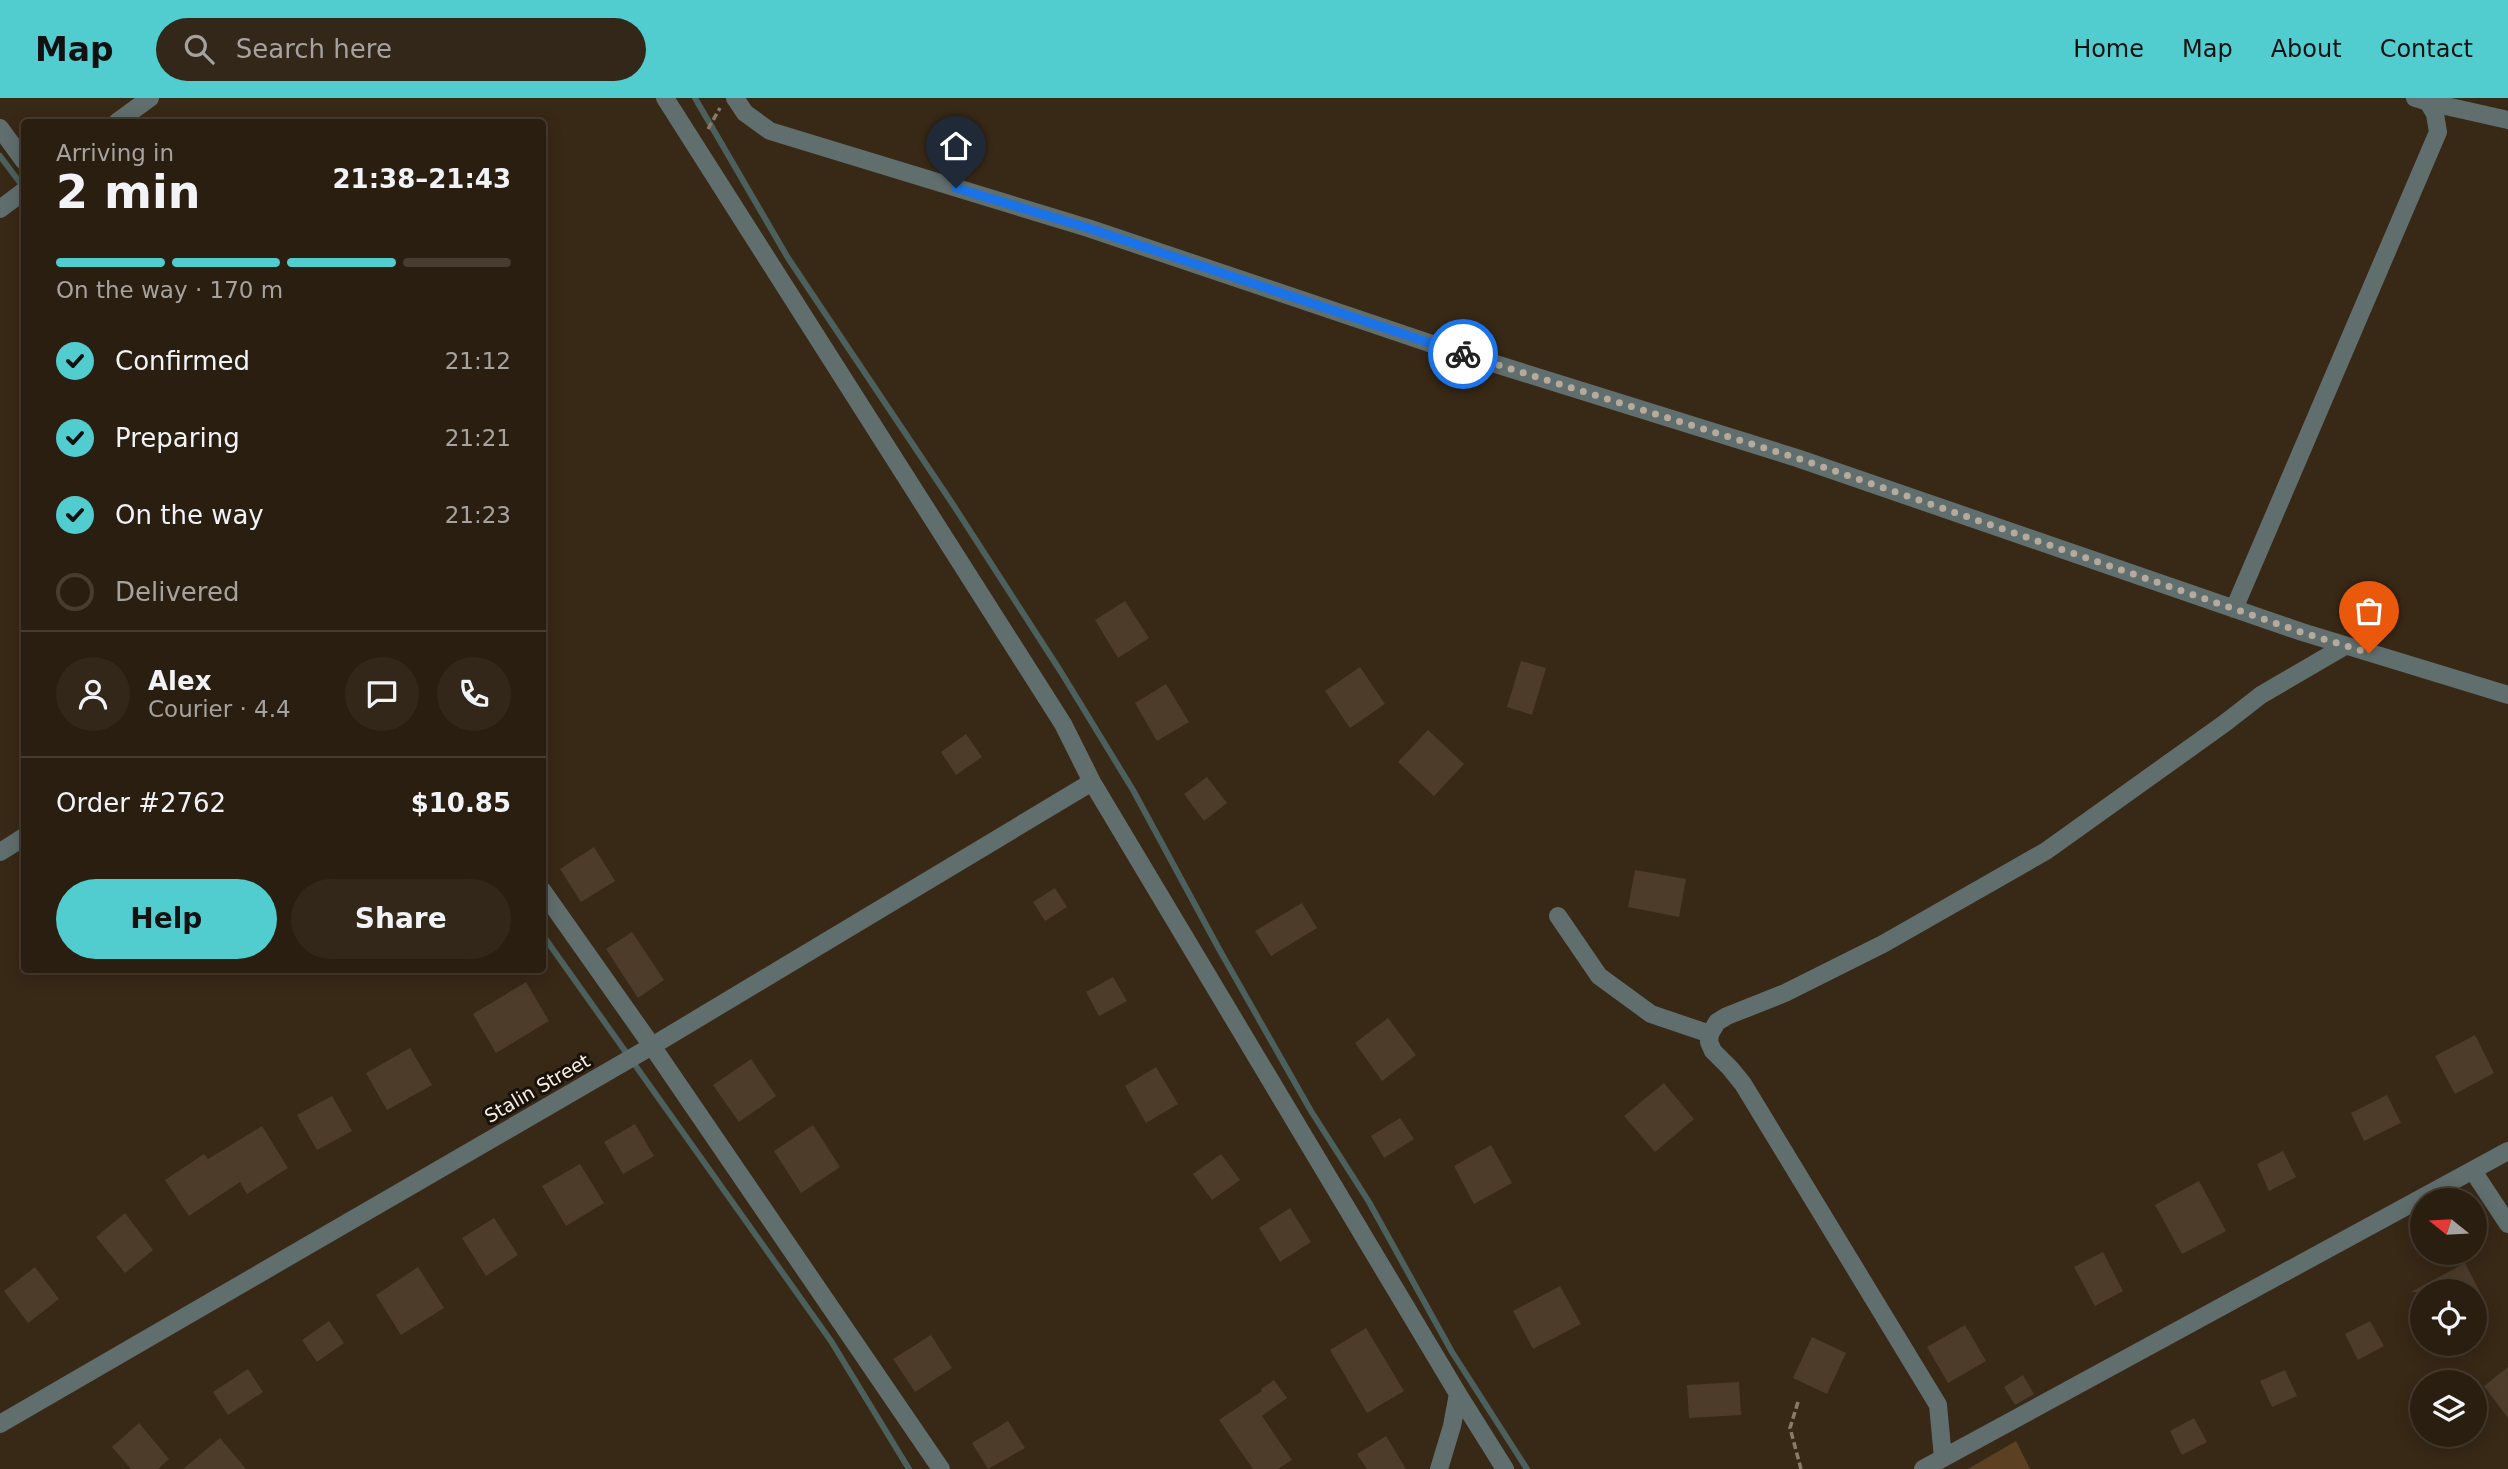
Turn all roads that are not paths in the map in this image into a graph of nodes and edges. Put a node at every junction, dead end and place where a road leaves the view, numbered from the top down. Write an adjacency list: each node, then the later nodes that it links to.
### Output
1 (150, 98): 5 (street)
2 (664, 98): 14 (street)
3 (2421, 100): 6 (street); 11 (street)
4 (728, 103): 11 (street)
5 (121, 119)
6 (2508, 120)
7 (0, 128): 8 (street)
8 (21, 158)
9 (21, 193): 10 (street)
10 (0, 209)
11 (2234, 609): 12 (street)
12 (2346, 646): 13 (street); 19 (street)
13 (2508, 695)
14 (1091, 782): 20 (street, Stalin Street); 24 (street)
15 (21, 839): 16 (street)
16 (0, 852)
17 (546, 896): 20 (street)
18 (1558, 916): 19 (street)
19 (1710, 1034): 26 (street)
20 (652, 1046): 25 (street, Stalin Street); 27 (street)
21 (2508, 1151): 22 (street)
22 (2473, 1171): 23 (street); 26 (street)
23 (2508, 1224)
24 (1458, 1394): 28 (street); 29 (street)
25 (0, 1424)
26 (1943, 1458): 30 (street)
27 (941, 1469)
28 (1439, 1469)
29 (1505, 1469)
30 (1923, 1469)

